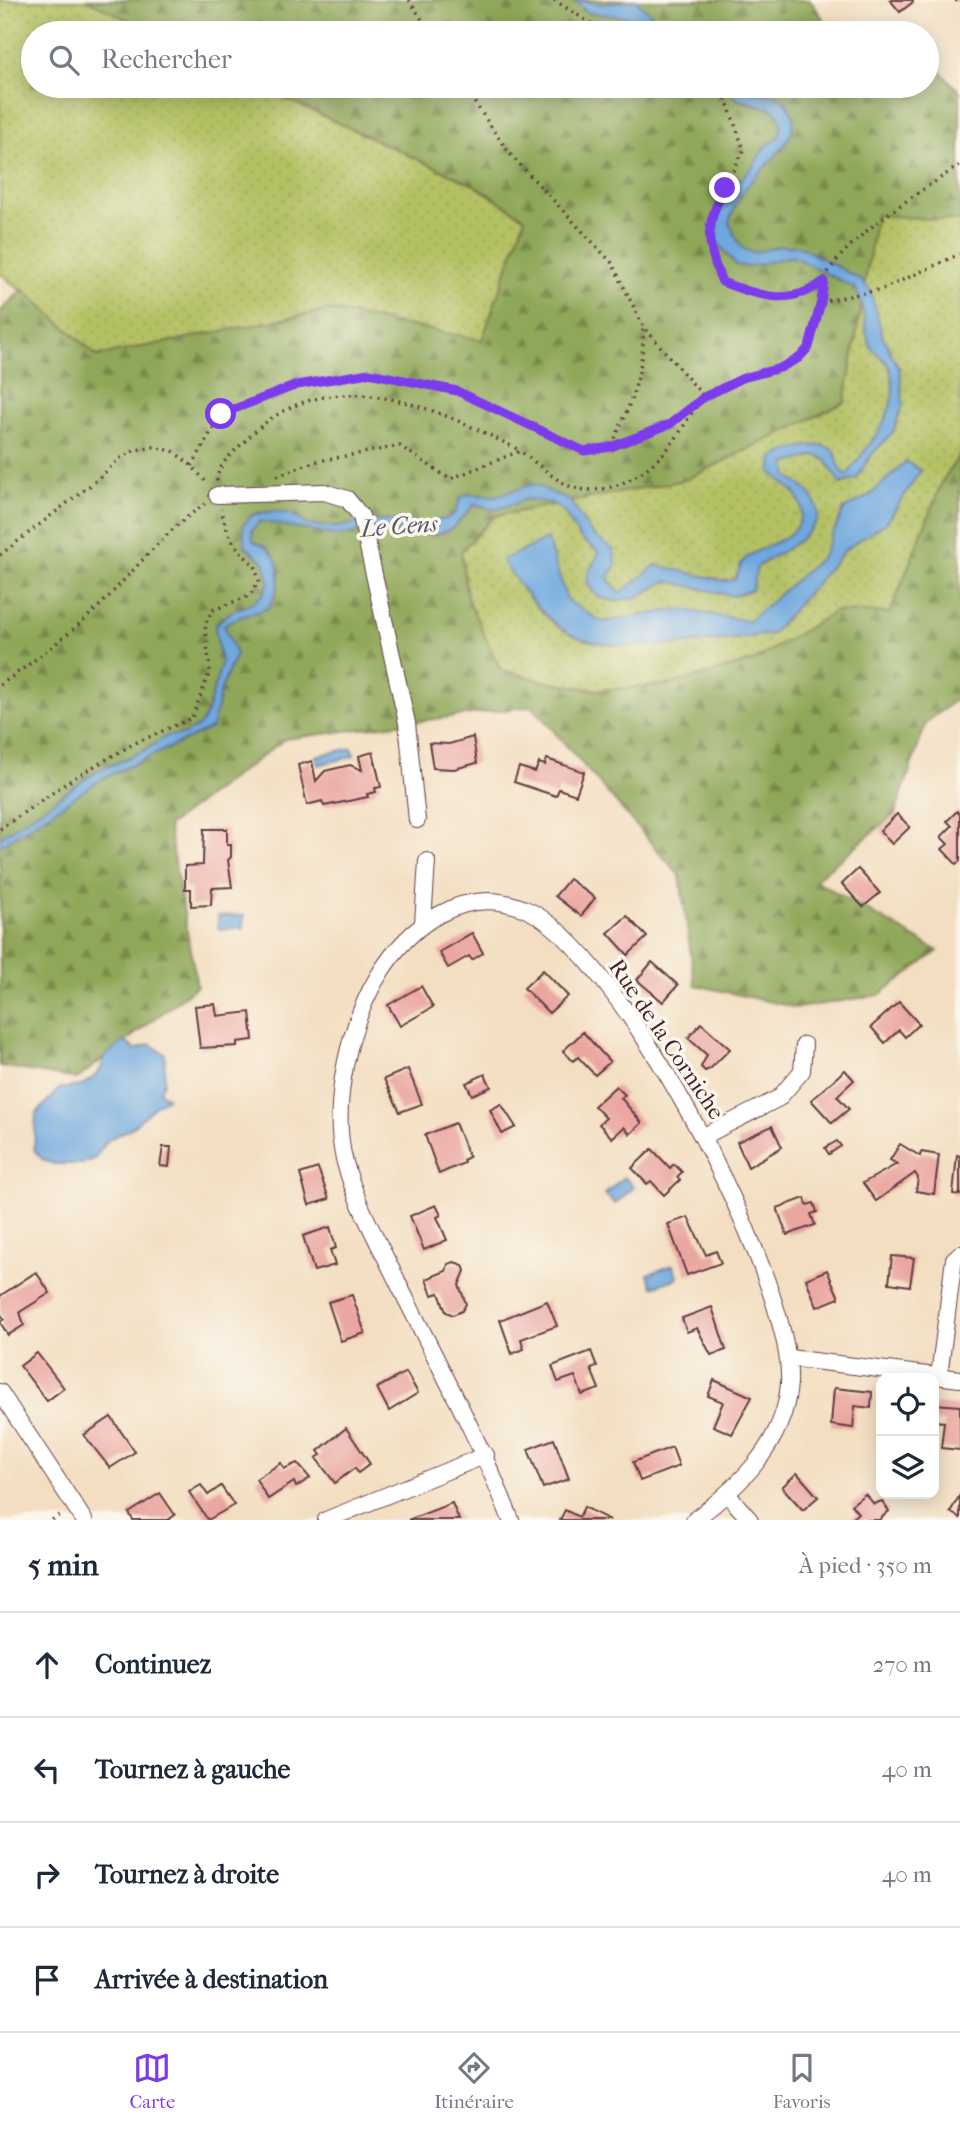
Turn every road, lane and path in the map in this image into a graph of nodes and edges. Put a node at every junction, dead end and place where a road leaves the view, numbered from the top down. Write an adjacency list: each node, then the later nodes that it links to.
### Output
1 (409, 0): 5 (path)
2 (554, 0): 6 (path)
3 (956, 0): 4 (path)
4 (960, 5)
5 (423, 21)
6 (587, 21)
7 (471, 98): 13 (path)
8 (725, 98): 11 (path)
9 (960, 165): 11 (path)
10 (960, 254): 12 (path)
11 (824, 279): 12 (path)
12 (821, 302): 14 (path)
13 (643, 326): 14 (path); 15 (path)
14 (704, 397): 15 (path); 16 (path)
15 (611, 447): 17 (path)
16 (520, 451): 18 (path); 19 (path)
17 (192, 466): 19 (path); 20 (path)
18 (271, 478)
19 (217, 495): 21 (path); 22 (street); 23 (path)
20 (0, 555)
21 (0, 685)
22 (417, 820)
23 (0, 829)
24 (427, 861): 25 (street)
25 (423, 923): 27 (street, Rue de la Corniche); 34 (street, Rue de la Corniche)
26 (804, 1045): 27 (street)
27 (704, 1136): 29 (street, Rue de la Corniche)
28 (960, 1254): 31 (street)
29 (789, 1358): 30 (street); 35 (street, Rue de la Corniche)
30 (914, 1373)
31 (939, 1376): 32 (street)
32 (960, 1380)
33 (0, 1392): 36 (street)
34 (486, 1455): 37 (street); 38 (street, Rue de la Corniche)
35 (728, 1495): 39 (street, Rue de la Corniche); 40 (street)
36 (84, 1520)
37 (326, 1520)
38 (511, 1520)
39 (694, 1520)
40 (750, 1520)

